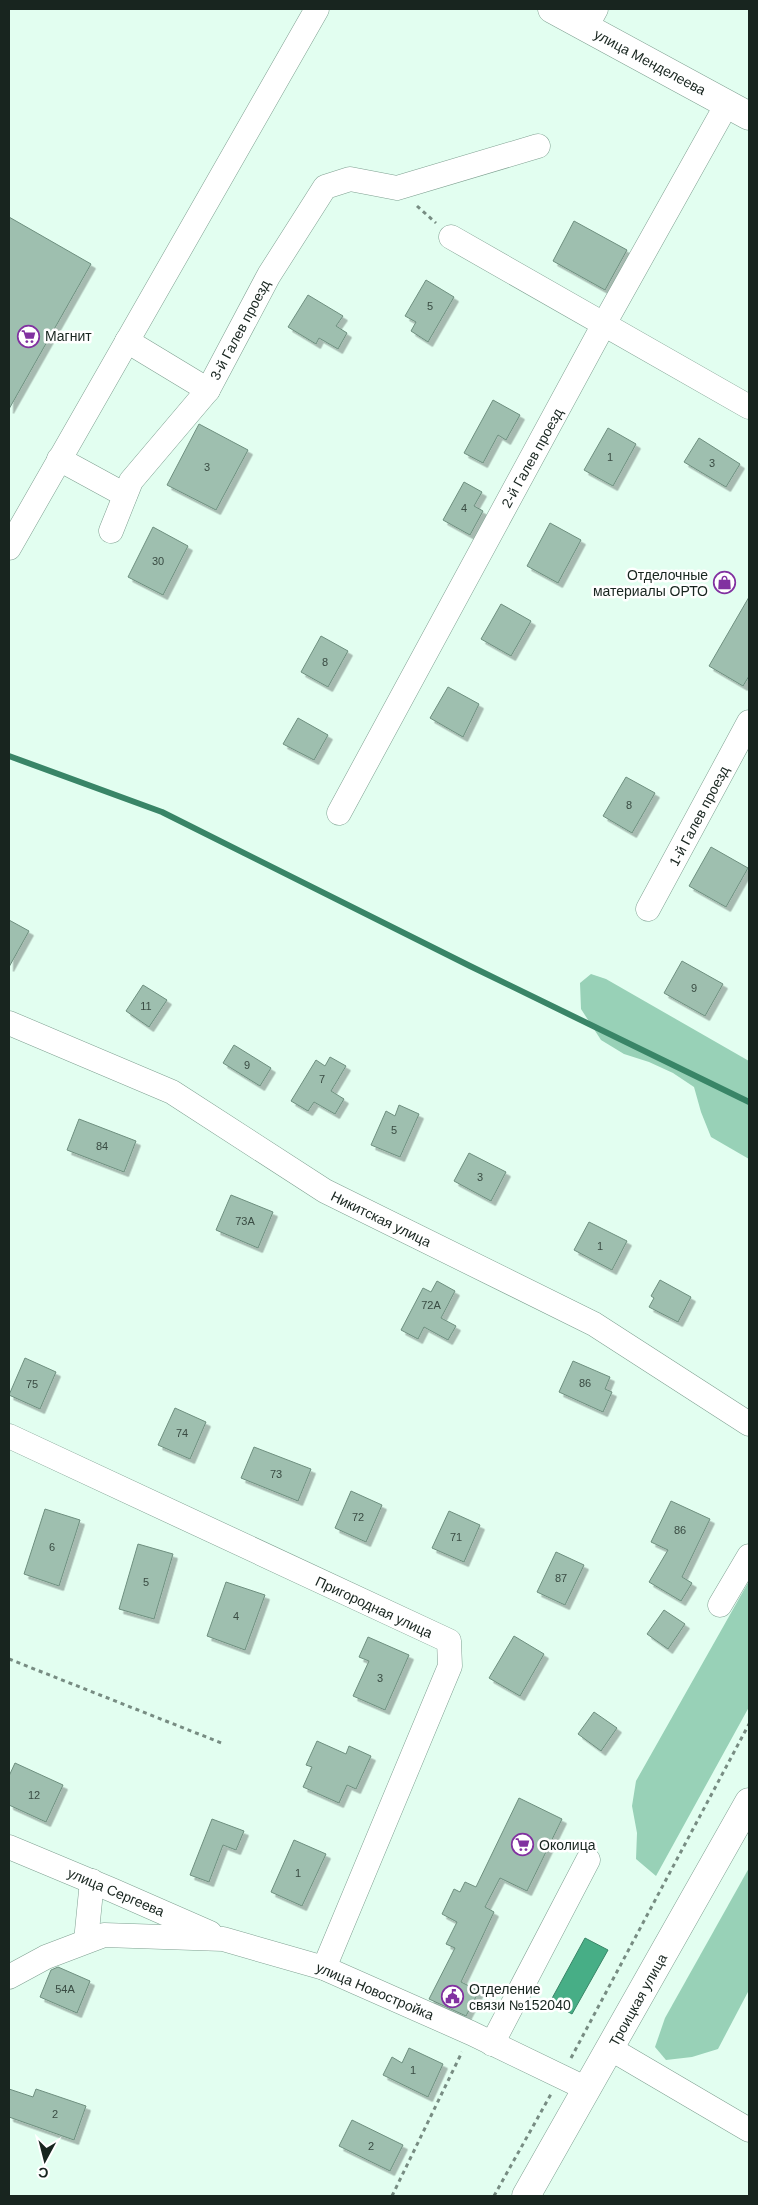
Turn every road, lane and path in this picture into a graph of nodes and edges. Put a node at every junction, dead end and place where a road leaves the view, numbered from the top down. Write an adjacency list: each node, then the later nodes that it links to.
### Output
1 (317, 9): 9 (street)
2 (552, 9): 3 (main road, улица Менделеева)
3 (591, 18): 4 (main road, улица Менделеева)
4 (738, 110): 8 (street, 2-й Галев проезд)
5 (538, 146): 6 (street)
6 (397, 188): 7 (path); 10 (street, 3-й Галев проезд)
7 (451, 238): 8 (street)
8 (604, 324): 11 (street); 17 (street, 2-й Галев проезд)
9 (127, 341): 10 (street); 12 (street)
10 (208, 390): 13 (street, 3-й Галев проезд)
11 (749, 407)
12 (60, 459): 13 (street); 15 (street)
13 (125, 495): 14 (street, 3-й Галев проезд)
14 (111, 531)
15 (9, 548)
16 (749, 722): 18 (street, 1-й Галев проезд)
17 (338, 813)
18 (648, 910)
19 (9, 1023): 20 (street, Никитская улица)
20 (749, 1424)
21 (9, 1436): 33 (street, Пригородная улица)
22 (749, 1556): 23 (street)
23 (720, 1605)
24 (9, 1659): 26 (path)
25 (749, 1724): 38 (path)
26 (224, 1744)
27 (749, 1802): 37 (main road, Троицкая улица)
28 (9, 1847): 30 (street, улица Сергеева)
29 (588, 1860): 36 (street)
30 (92, 1881): 31 (street, улица Сергеева); 32 (street)
31 (223, 1939): 32 (street, улица Новостройка); 33 (street, улица Новостройка)
32 (86, 1941): 34 (street, улица Новостройка)
33 (324, 1968): 35 (street, улица Новостройка)
34 (10, 1977)
35 (471, 2033): 36 (street, улица Новостройка); 41 (path)
36 (492, 2044): 38 (street, улица Новостройка)
37 (611, 2049): 39 (main road, Троицкая улица); 40 (street)
38 (561, 2077): 39 (street, улица Новостройка); 42 (path)
39 (587, 2090): 43 (main road, Троицкая улица)
40 (749, 2130)
41 (392, 2196)
42 (494, 2196)
43 (526, 2196)

